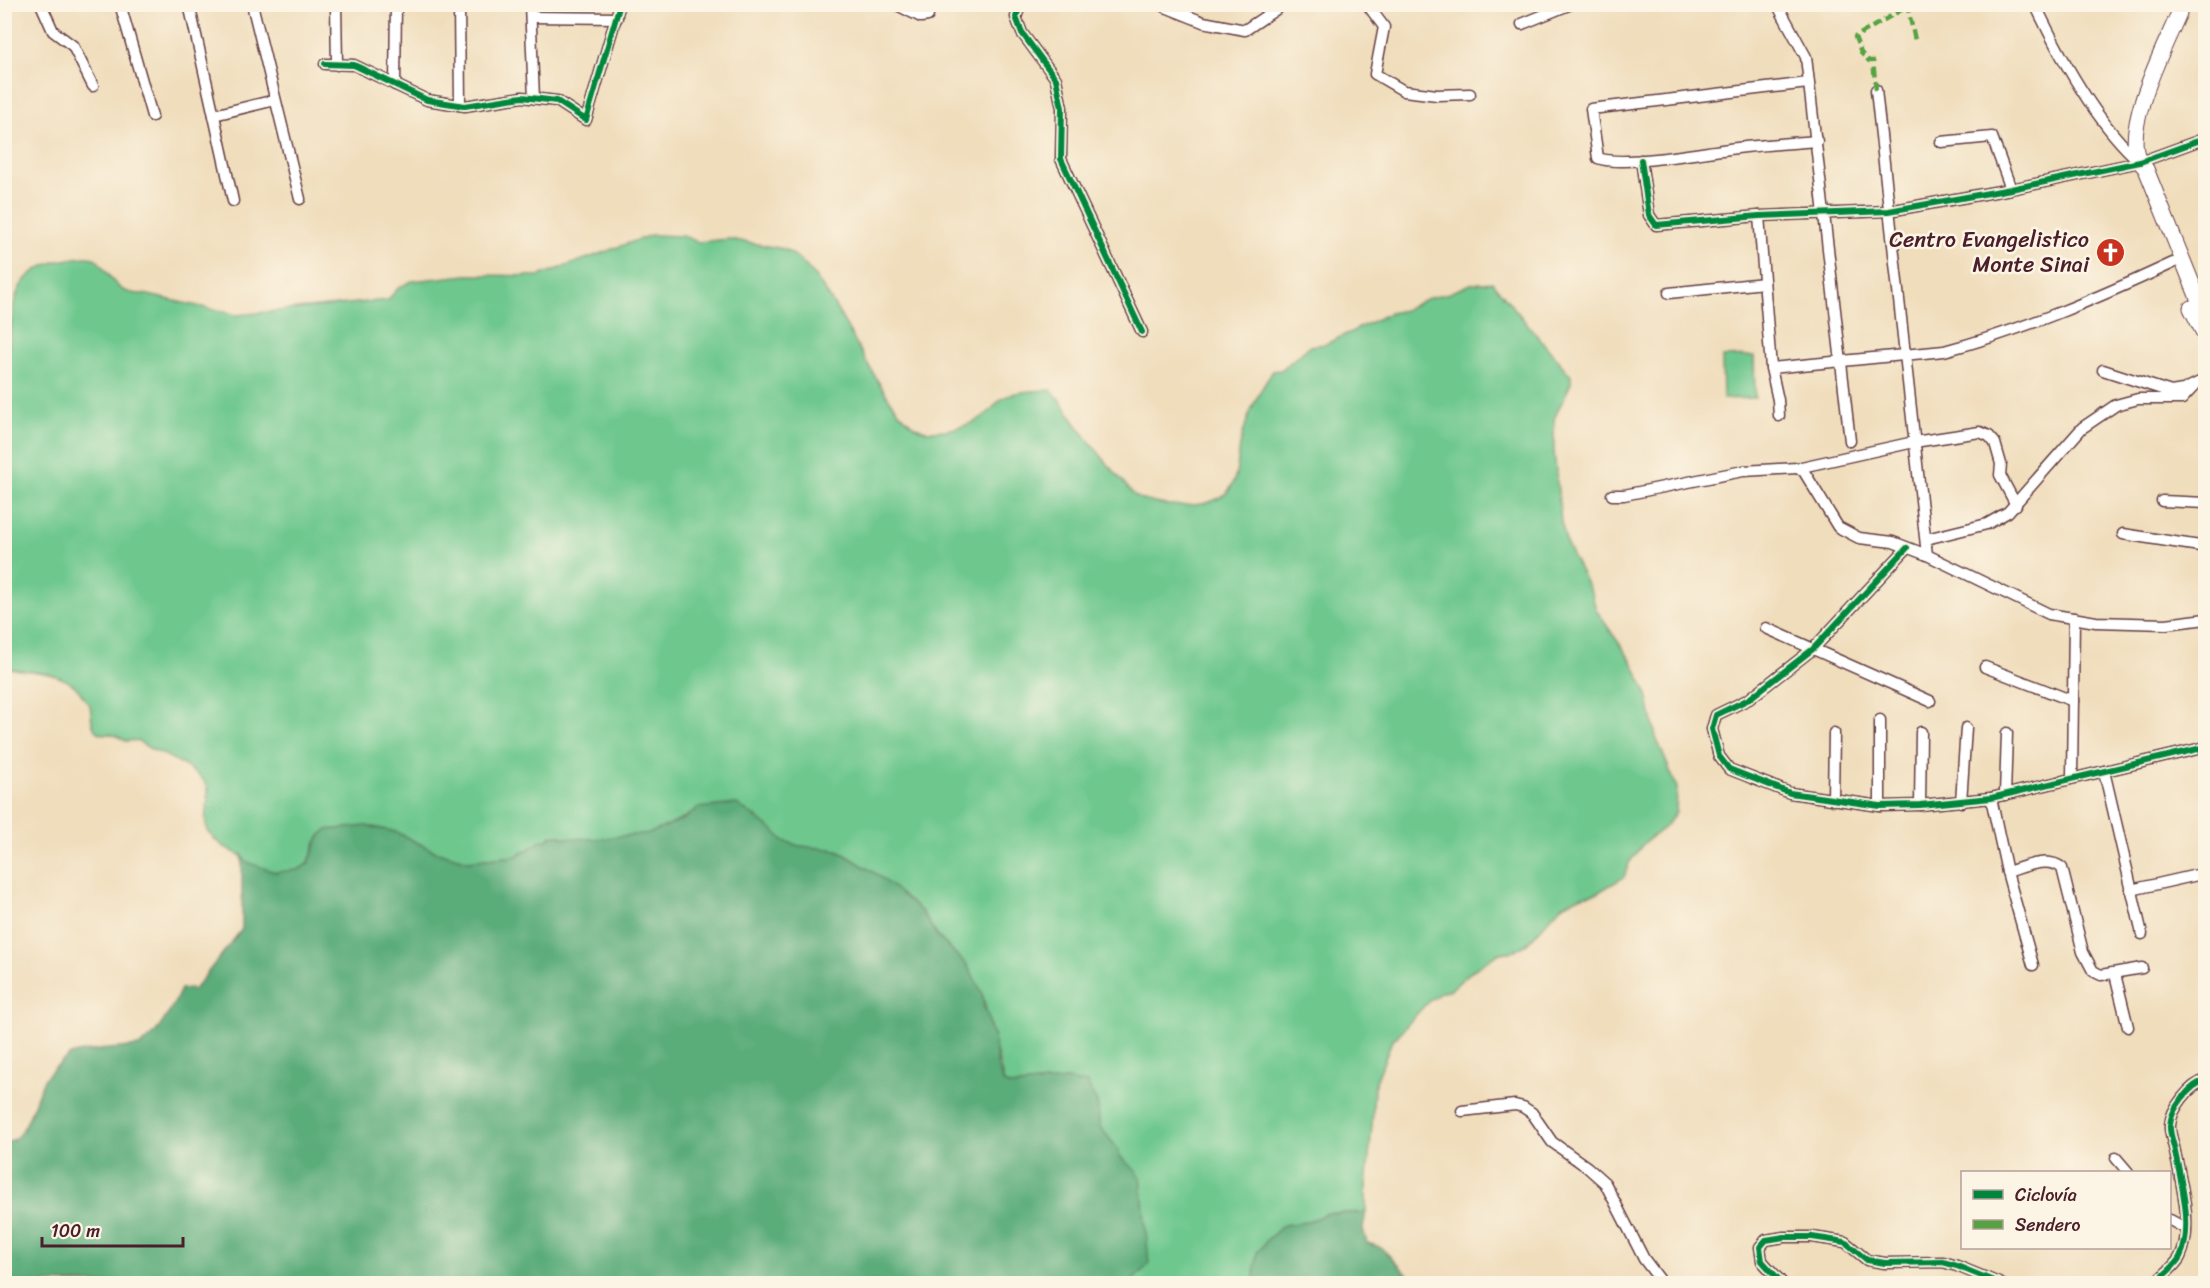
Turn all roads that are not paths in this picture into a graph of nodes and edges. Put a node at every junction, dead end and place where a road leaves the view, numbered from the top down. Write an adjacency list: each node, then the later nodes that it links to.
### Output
1 (41, 4): 27 (street)
2 (120, 4): 34 (street)
3 (189, 4): 33 (street)
4 (252, 4): 31 (street)
5 (336, 4): 24 (street)
6 (396, 4): 26 (street)
7 (459, 4): 32 (street)
8 (530, 4): 20 (street)
9 (620, 4): 21 (street)
10 (895, 4): 11 (street)
11 (927, 4)
12 (1022, 4): 50 (street)
13 (1158, 4): 14 (street)
14 (1284, 4)
15 (1368, 4): 29 (street)
16 (1571, 4): 22 (street)
17 (1777, 4): 25 (street)
18 (2035, 4): 39 (street)
19 (2180, 4): 39 (main road)
20 (531, 17): 21 (street); 30 (street)
21 (617, 18): 30 (street)
22 (1522, 24)
23 (325, 64): 24 (street)
24 (337, 65): 26 (street)
25 (1808, 83): 36 (street); 38 (street)
26 (395, 85): 32 (street)
27 (93, 86)
28 (1876, 90): 43 (street)
29 (1470, 94)
30 (534, 98): 32 (street)
31 (274, 100): 33 (street); 41 (street)
32 (459, 105)
33 (214, 115): 42 (street)
34 (152, 116)
35 (2205, 138): 39 (street)
36 (1817, 141): 38 (street); 44 (street)
37 (1941, 142): 40 (street)
38 (1641, 160): 45 (street)
39 (2140, 162): 40 (street); 46 (main road); 49 (main road)
40 (2012, 189): 43 (street)
41 (300, 199)
42 (233, 201)
43 (1889, 211): 44 (street); 52 (street)
44 (1823, 214): 45 (street); 53 (street)
45 (1759, 216): 47 (street)
46 (2172, 263): 51 (main road); 52 (street)
47 (1764, 283): 48 (street); 54 (street)
48 (1669, 293)
49 (2205, 318)
50 (1142, 332)
51 (2205, 337)
52 (1905, 354): 53 (street); 59 (street)
53 (1840, 360): 54 (street); 58 (street)
54 (1770, 368): 57 (street)
55 (2103, 370): 56 (street)
56 (2200, 382): 64 (street)
57 (1779, 416)
58 (1850, 441)
59 (1914, 442): 60 (street); 64 (street); 66 (street)
60 (1797, 468): 61 (street); 68 (street)
61 (1612, 495)
62 (2162, 501): 63 (street)
63 (2205, 503)
64 (2016, 505): 66 (street)
65 (2123, 534): 67 (street)
66 (1926, 539): 69 (street)
67 (2205, 547)
68 (1907, 548): 69 (street); 73 (street)
69 (1927, 555): 70 (street)
70 (2074, 618): 71 (street); 76 (street)
71 (2205, 619)
72 (1766, 628): 73 (street)
73 (1813, 649): 75 (street); 87 (street)
74 (1984, 667): 76 (street)
75 (1930, 701)
76 (2073, 701): 84 (street)
77 (1880, 720): 90 (street)
78 (1966, 728): 88 (street)
79 (1921, 732): 89 (street)
80 (1834, 733): 87 (street)
81 (2007, 733): 85 (street)
82 (2205, 747): 83 (street)
83 (2104, 771): 84 (street); 93 (street)
84 (2072, 778): 85 (street)
85 (2005, 795): 86 (street)
86 (1991, 798): 88 (street); 91 (street)
87 (1833, 800): 90 (street)
88 (1961, 802): 89 (street)
89 (1920, 805): 90 (street)
90 (1880, 806)
91 (2007, 872): 95 (street); 97 (street)
92 (2205, 873): 93 (street)
93 (2132, 890): 94 (street)
94 (2142, 934)
95 (2033, 965)
96 (2142, 968): 97 (street)
97 (2115, 974): 98 (street)
98 (2128, 1027)
99 (2205, 1080): 104 (street)
100 (1462, 1111): 105 (street)
101 (2116, 1158): 102 (street)
102 (2126, 1171)
103 (2171, 1221): 104 (street)
104 (2185, 1228): 108 (street)
105 (1663, 1284)
106 (1783, 1284): 107 (street)
107 (2001, 1284)
108 (2154, 1284)

